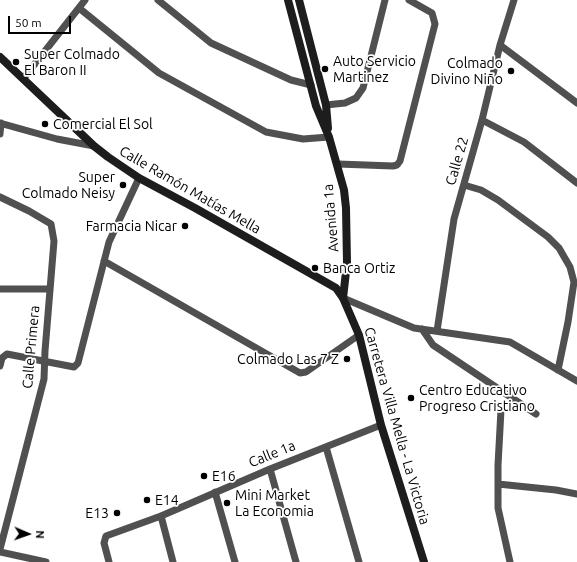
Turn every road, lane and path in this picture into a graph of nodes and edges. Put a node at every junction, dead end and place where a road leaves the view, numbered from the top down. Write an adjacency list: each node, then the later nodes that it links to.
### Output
1 (85, 0): 8 (street)
2 (158, 0): 12 (street)
3 (288, 0): 12 (main road, Avenida 1a)
4 (299, 0): 14 (main road, Avenida 1a)
5 (386, 0): 14 (street)
6 (409, 0): 20 (street)
7 (514, 0): 9 (street, Calle 22)
8 (79, 8): 11 (street); 18 (street)
9 (500, 45): 13 (street); 15 (street, Calle 22)
10 (0, 57): 11 (main road, Calle Ramón Matías Mella)
11 (23, 80): 19 (main road, Calle Ramón Matías Mella)
12 (311, 85): 18 (main road, Avenida 1a)
13 (577, 103)
14 (326, 105): 18 (main road, Avenida 1a)
15 (482, 120): 22 (street); 23 (street, Calle 22)
16 (1, 123): 17 (street); 19 (street)
17 (0, 134)
18 (329, 137): 20 (main road, Avenida 1a)
19 (94, 146): 21 (main road, Calle Ramón Matías Mella)
20 (338, 164): 28 (main road, Avenida 1a)
21 (139, 178): 25 (street); 28 (main road, Calle Ramón Matías Mella)
22 (577, 183)
23 (464, 185): 30 (street, Calle 22); 34 (street)
24 (0, 197): 27 (street, Calle Primera)
25 (104, 261): 31 (street); 32 (street)
26 (0, 289): 27 (street)
27 (49, 289): 32 (street, Calle Primera)
28 (344, 298): 29 (street); 31 (main road, Carretera Villa Mella - La Victoria)
29 (422, 329): 30 (street); 37 (street)
30 (437, 331): 34 (street)
31 (358, 335): 38 (main road, Carretera Villa Mella - La Victoria)
32 (45, 362): 33 (street); 45 (street, Calle Primera)
33 (0, 366)
34 (558, 370): 35 (street)
35 (577, 381)
36 (501, 410): 41 (street)
37 (536, 414)
38 (381, 425): 39 (street, Calle 1a); 54 (main road, Carretera Villa Mella - La Victoria)
39 (326, 447): 40 (street, Calle 1a); 53 (street)
40 (270, 469): 42 (street, Calle 1a); 52 (street)
41 (498, 484): 43 (street); 55 (street)
42 (215, 492): 44 (street, Calle 1a); 51 (street)
43 (577, 494)
44 (161, 516): 49 (street, Calle 1a); 50 (street)
45 (0, 549)
46 (0, 552): 47 (street)
47 (26, 560): 48 (street)
48 (46, 562)
49 (109, 562)
50 (173, 562)
51 (235, 562)
52 (296, 562)
53 (359, 562)
54 (424, 562)
55 (510, 562)

